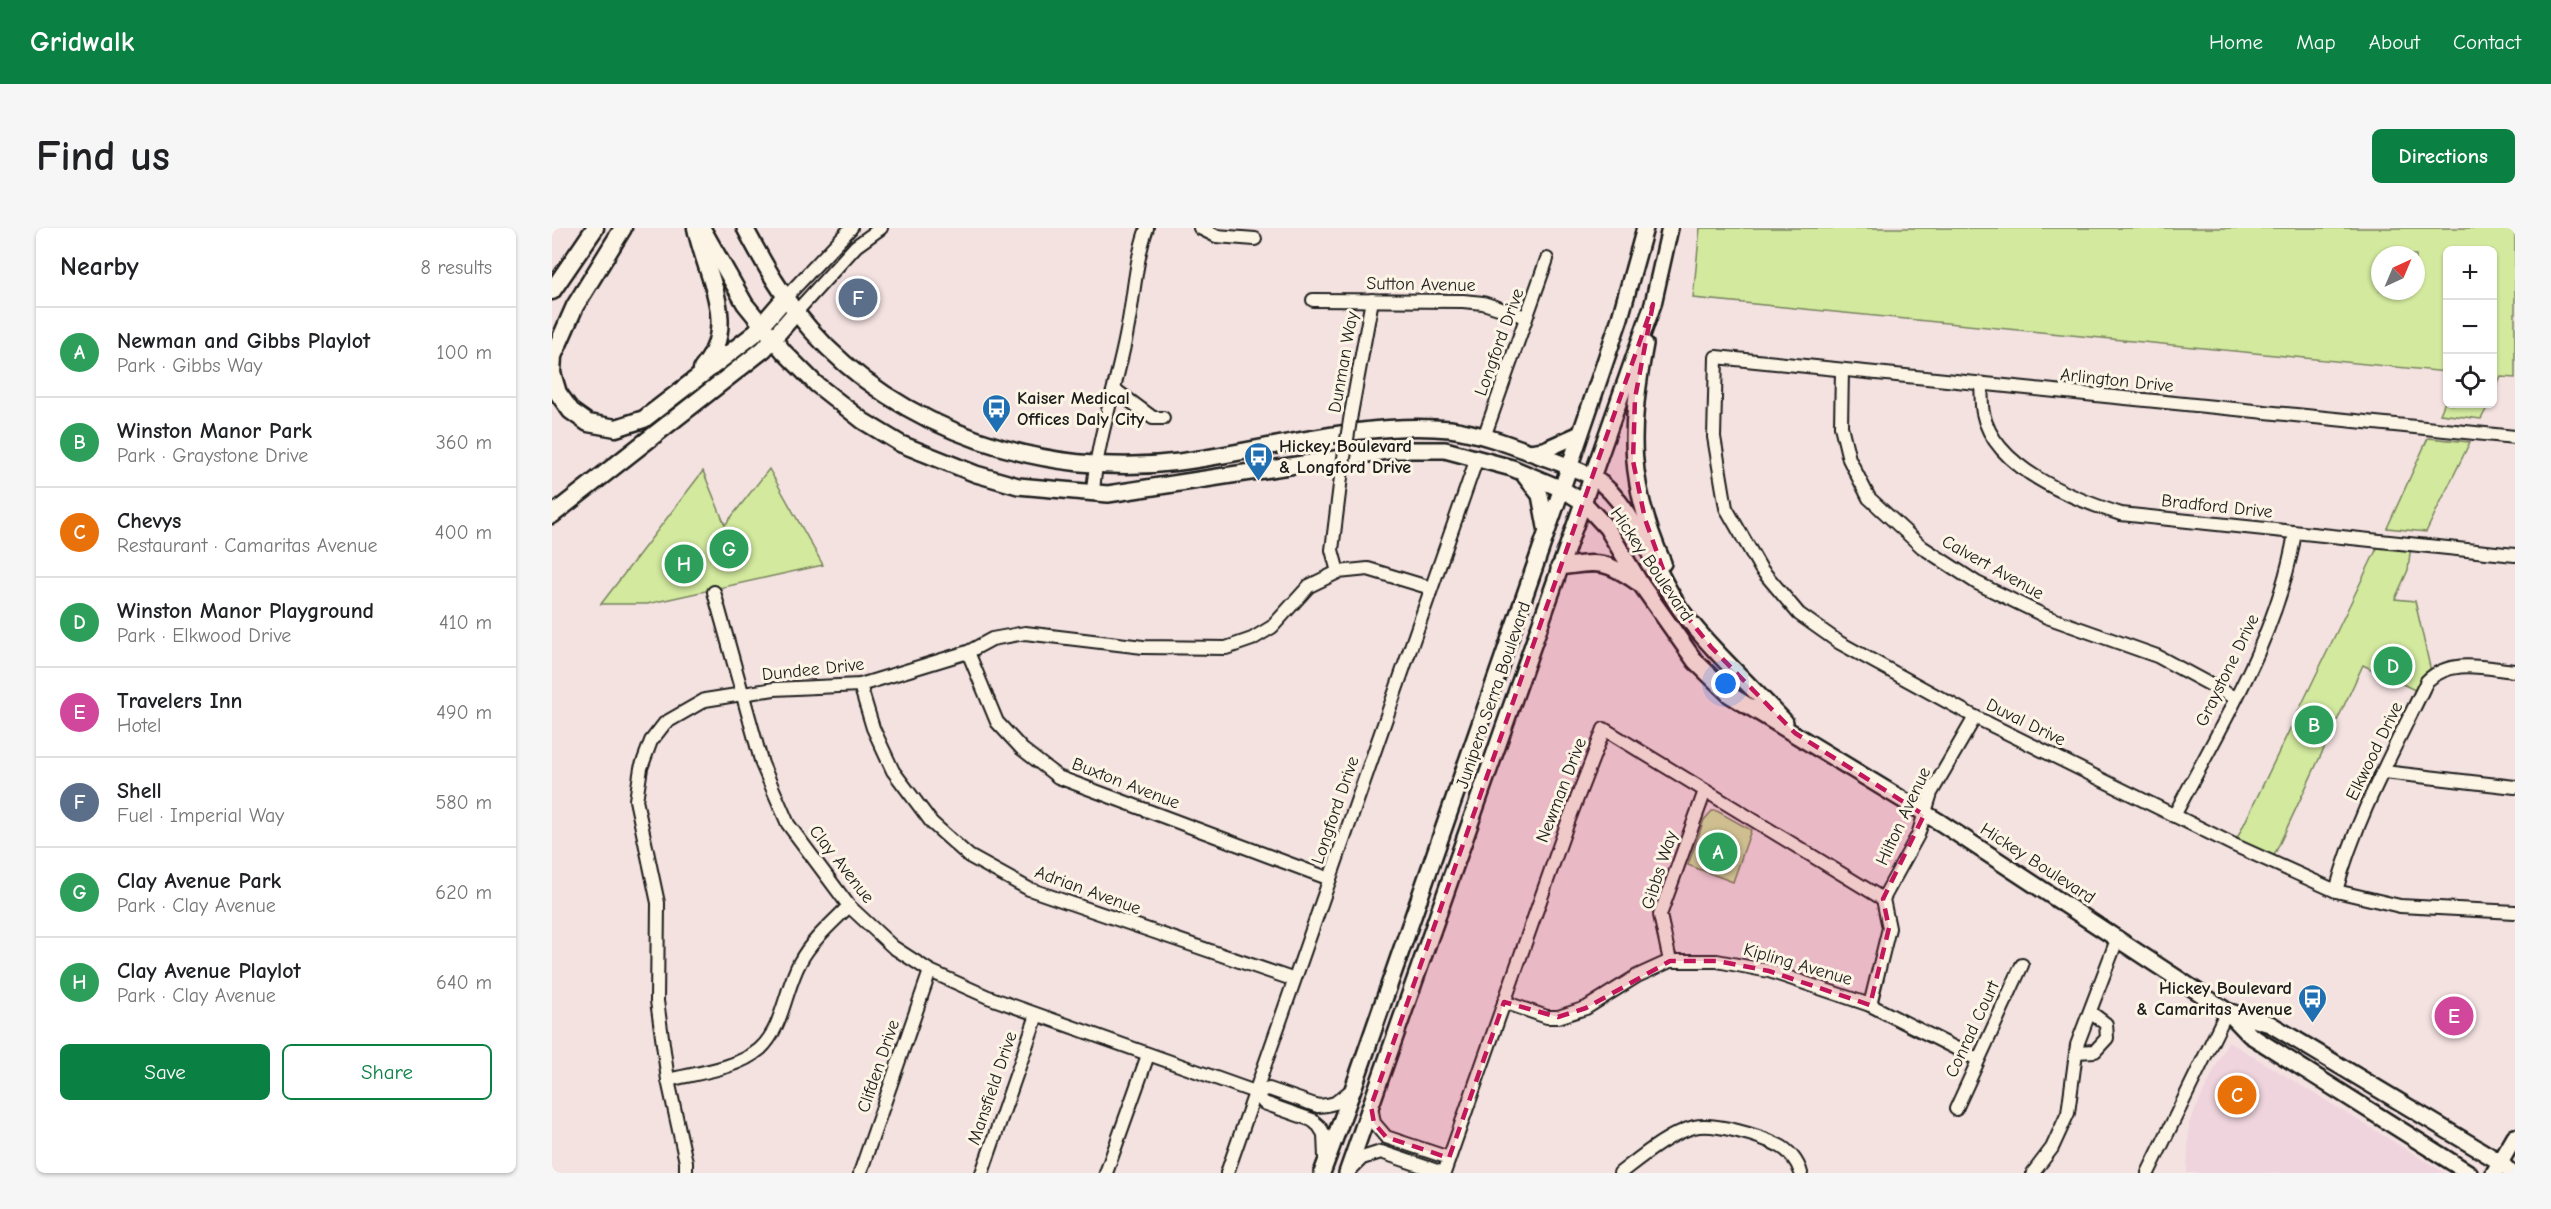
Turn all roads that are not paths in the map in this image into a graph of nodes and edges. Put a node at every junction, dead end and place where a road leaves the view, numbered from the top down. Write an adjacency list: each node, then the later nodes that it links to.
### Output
1 (595, 228): 14 (highway)
2 (623, 228): 26 (highway)
3 (696, 228): 26 (highway)
4 (702, 228): 21 (main road, Hickey Boulevard)
5 (745, 228): 15 (main road, Hickey Boulevard)
6 (851, 228): 15 (street)
7 (881, 228): 19 (street)
8 (1147, 228): 27 (street)
9 (1200, 228): 12 (street)
10 (1645, 228): 29 (main road, Junipero Serra Boulevard)
11 (1670, 228): 18 (main road, Junipero Serra Boulevard)
12 (1255, 239)
13 (1547, 259): 20 (street, Longford Drive)
14 (552, 291)
15 (785, 298): 19 (main road, Hickey Boulevard); 21 (highway)
16 (1313, 300): 17 (street, Sutton Avenue)
17 (1372, 300): 20 (street, Sutton Avenue); 46 (street, Dunman Way, bridge)
18 (1653, 304): 37 (main road, Junipero Serra Boulevard); 50 (main road)
19 (796, 312): 22 (highway); 34 (main road, Hickey Boulevard)
20 (1526, 317): 30 (street, Longford Drive)
21 (762, 326): 22 (main road, Hickey Boulevard); 26 (highway)
22 (773, 340): 39 (main road, Hickey Boulevard); 41 (highway)
23 (1716, 357): 24 (street, Arlington Drive); 56 (street, Duval Drive)
24 (1842, 370): 25 (street, Arlington Drive); 55 (street, Calvert Avenue)
25 (1981, 385): 31 (street, Arlington Drive); 43 (street, Bradford Drive)
26 (686, 386)
27 (1114, 389): 28 (street); 34 (street)
28 (1163, 418)
29 (1580, 434): 32 (main road); 35 (main road, Junipero Serra Boulevard)
30 (1484, 437): 32 (main road, Hickey Boulevard); 34 (main road, Hickey Boulevard)
31 (2515, 437)
32 (1530, 452): 35 (main road, Hickey Boulevard)
33 (1477, 458): 36 (main road, Hickey Boulevard); 39 (main road, Hickey Boulevard); 48 (street, Longford Drive)
34 (1095, 464): 39 (street)
35 (1569, 468): 37 (main road, Hickey Boulevard); 38 (main road, Junipero Serra Boulevard)
36 (1521, 472): 38 (main road, Hickey Boulevard); 42 (main road)
37 (1592, 477): 40 (main road, Junipero Serra Boulevard); 50 (main road, Hickey Boulevard)
38 (1562, 489): 40 (main road, Hickey Boulevard); 42 (main road, Junipero Serra Boulevard)
39 (1093, 492)
40 (1583, 502): 45 (main road, Junipero Serra Boulevard); 47 (main road, Hickey Boulevard)
41 (552, 515)
42 (1547, 531): 82 (main road, Junipero Serra Boulevard)
43 (2295, 533): 44 (street, Bradford Drive); 55 (street, Graystone Drive)
44 (2515, 555)
45 (1559, 567): 47 (main road); 84 (main road, Junipero Serra Boulevard)
46 (1338, 572): 48 (street, Dundee Drive); 51 (street, Dundee Drive)
47 (1642, 586): 57 (main road, Hickey Boulevard)
48 (1431, 588): 63 (street, Longford Drive)
49 (714, 592): 54 (street, Clay Avenue)
50 (1674, 600): 57 (main road, Hickey Boulevard)
51 (968, 652): 53 (street, Dundee Drive); 63 (street, Buxton Avenue)
52 (2515, 671): 58 (street, Elkwood Drive)
53 (860, 685): 54 (street, Dundee Drive); 72 (street, Adrian Avenue)
54 (744, 695): 66 (street, Clay Avenue); 81 (street, Dundee Drive)
55 (2235, 698): 62 (street, Graystone Drive)
56 (1975, 717): 61 (street, Hilton Avenue); 62 (street, Duval Drive)
57 (1795, 733): 61 (main road, Hickey Boulevard)
58 (2384, 772): 59 (street); 64 (street, Elkwood Drive)
59 (2515, 787)
60 (1705, 791): 65 (street, Newman Drive); 69 (street, Gibbs Way); 73 (street, Newman Drive)
61 (1924, 815): 65 (street, Hilton Avenue); 68 (main road, Hickey Boulevard)
62 (2174, 816): 64 (street, Duval Drive)
63 (1330, 879): 72 (street, Longford Drive)
64 (2336, 891): 67 (street, Duval Drive)
65 (1883, 899): 74 (street)
66 (849, 906): 71 (street, Clay Avenue); 81 (street)
67 (2515, 912)
68 (2118, 938): 75 (main road, Hickey Boulevard); 76 (street)
69 (1670, 961): 73 (street, Kipling Avenue); 74 (street, Kipling Avenue)
70 (2022, 965): 80 (street, Conrad Court)
71 (930, 971): 77 (street, Clay Avenue); 92 (street, Clifden Drive)
72 (1292, 979): 83 (street, Longford Drive)
73 (1504, 1002): 87 (street, Newman Drive)
74 (1870, 1005): 80 (street, Kipling Avenue)
75 (2227, 1011): 89 (main road, Hickey Boulevard); 100 (street); 101 (main road, Hickey Boulevard)
76 (2090, 1012): 78 (street); 78 (street)
77 (1037, 1014): 79 (street, Clay Avenue); 93 (street, Mansfield Drive)
78 (2076, 1052): 99 (street)
79 (1148, 1055): 83 (street, Clay Avenue); 94 (street)
80 (1977, 1059): 85 (street, Conrad Court)
81 (668, 1080): 91 (street, Dundee Drive)
82 (1353, 1089): 83 (street, Clay Avenue); 88 (main road, Junipero Serra Boulevard)
83 (1255, 1092): 88 (street, Clay Avenue); 95 (street, Longford Drive)
84 (1371, 1106): 87 (street); 90 (main road, Junipero Serra Boulevard)
85 (1956, 1109)
86 (2515, 1137): 89 (main road)
87 (1449, 1158): 96 (street, Newman Drive)
88 (1323, 1168)
89 (2502, 1169)
90 (1348, 1172): 96 (street)
91 (686, 1173)
92 (860, 1173)
93 (982, 1173)
94 (1106, 1173)
95 (1227, 1173)
96 (1443, 1173)
97 (1620, 1173): 98 (street)
98 (1801, 1173)
99 (2033, 1173)
100 (2148, 1173)
101 (2469, 1173)

